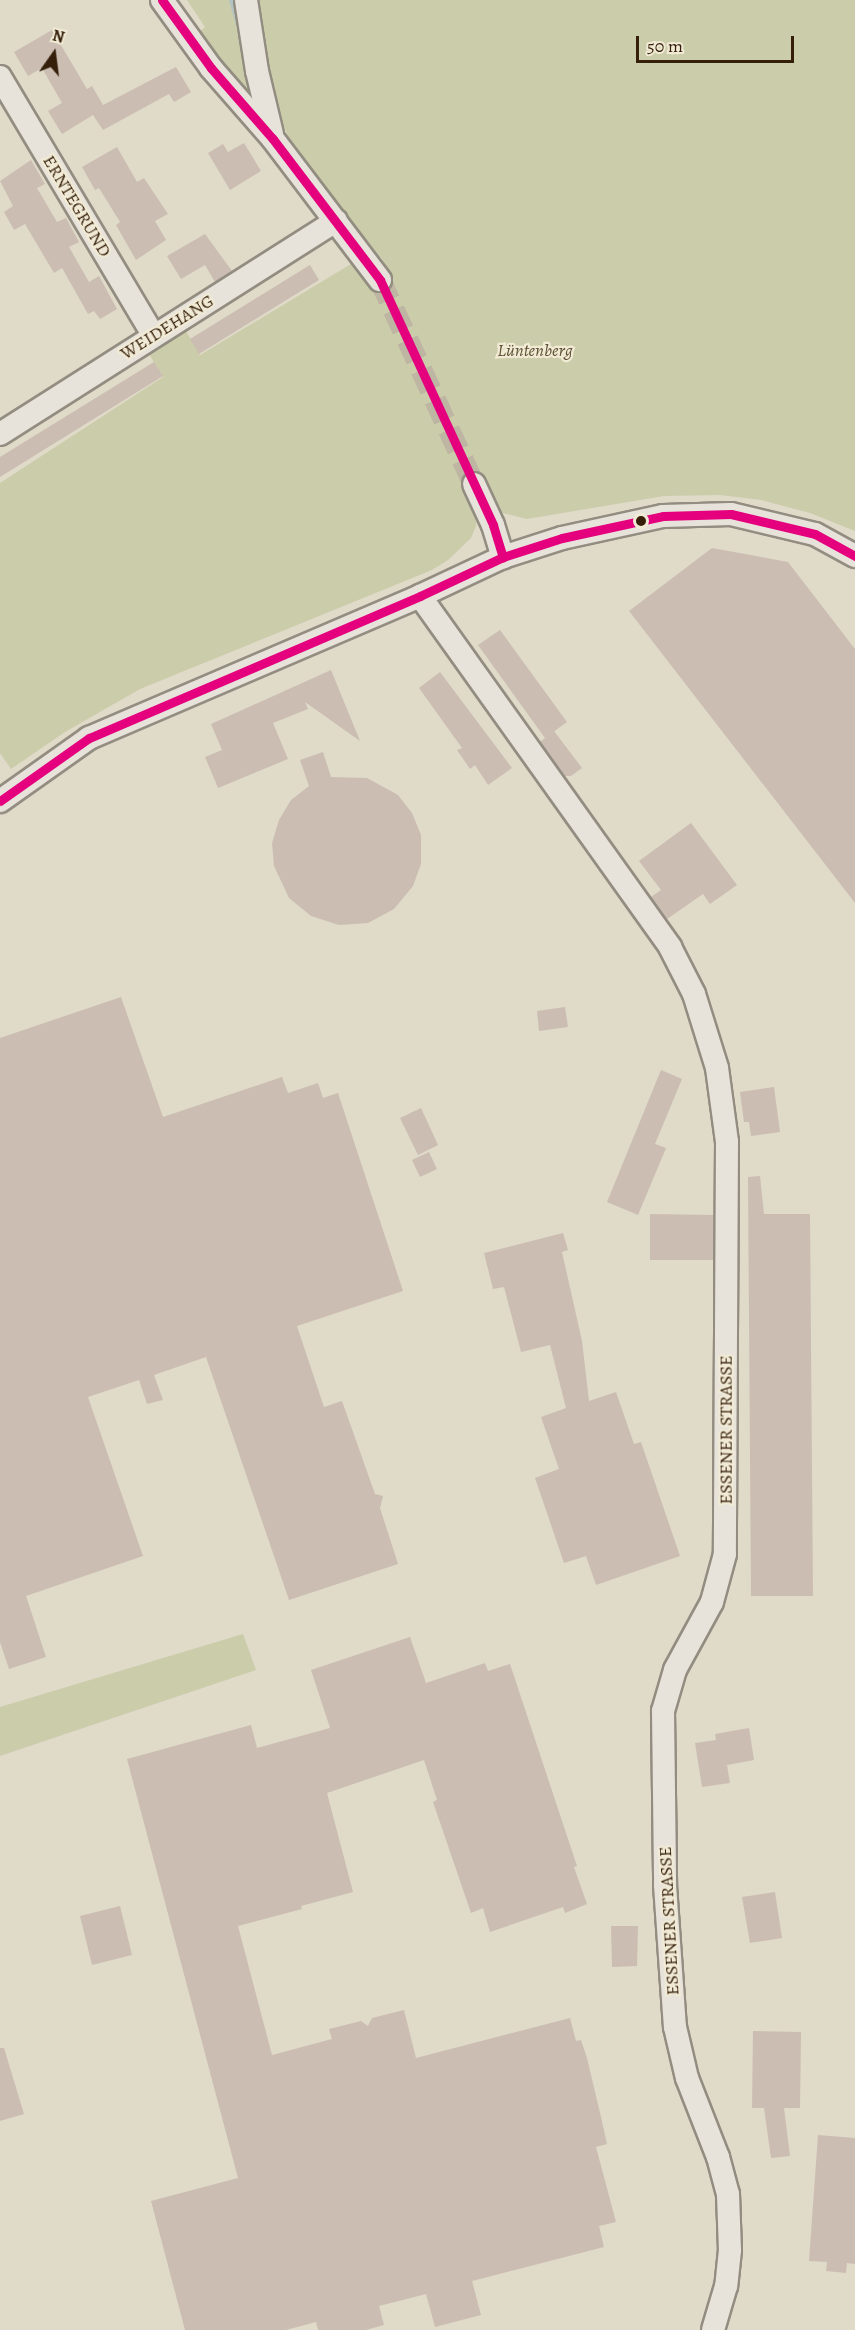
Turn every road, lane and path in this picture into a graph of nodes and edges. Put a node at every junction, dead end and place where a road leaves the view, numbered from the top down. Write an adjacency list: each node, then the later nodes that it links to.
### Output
1 (162, 0): 4 (street)
2 (246, 0): 4 (street)
3 (0, 77): 7 (street, ERNTEGRUND)
4 (273, 139): 5 (street)
5 (336, 221): 6 (street); 7 (street, WEIDEHANG)
6 (380, 280)
7 (153, 335): 8 (street, WEIDEHANG)
8 (0, 434)
9 (474, 484): 11 (street)
10 (855, 556): 11 (street)
11 (503, 557): 12 (street)
12 (420, 596): 13 (street); 14 (street, ESSENER STRASSE)
13 (0, 801)
14 (713, 2330)

